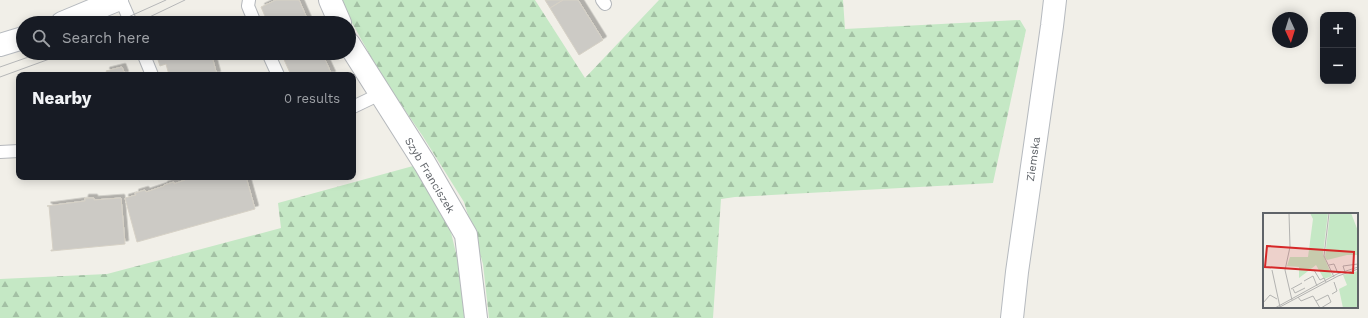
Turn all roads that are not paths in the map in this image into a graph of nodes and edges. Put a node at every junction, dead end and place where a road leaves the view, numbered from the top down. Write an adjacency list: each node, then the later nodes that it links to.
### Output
1 (118, 0): 6 (street)
2 (122, 0): 7 (lane)
3 (249, 0): 8 (lane)
4 (330, 0): 9 (street)
5 (1055, 0): 22 (street, Ziemska)
6 (79, 16)
7 (128, 16)
8 (252, 16)
9 (337, 16)
10 (16, 40): 11 (street)
11 (0, 45)
12 (356, 55): 17 (street, Szyb Franciszek)
13 (146, 60): 15 (lane)
14 (271, 60): 16 (lane)
15 (151, 72)
16 (277, 72)
17 (380, 94): 18 (lane); 21 (street, Szyb Franciszek)
18 (356, 106)
19 (16, 151): 20 (lane)
20 (0, 152)
21 (476, 318)
22 (1012, 318)

